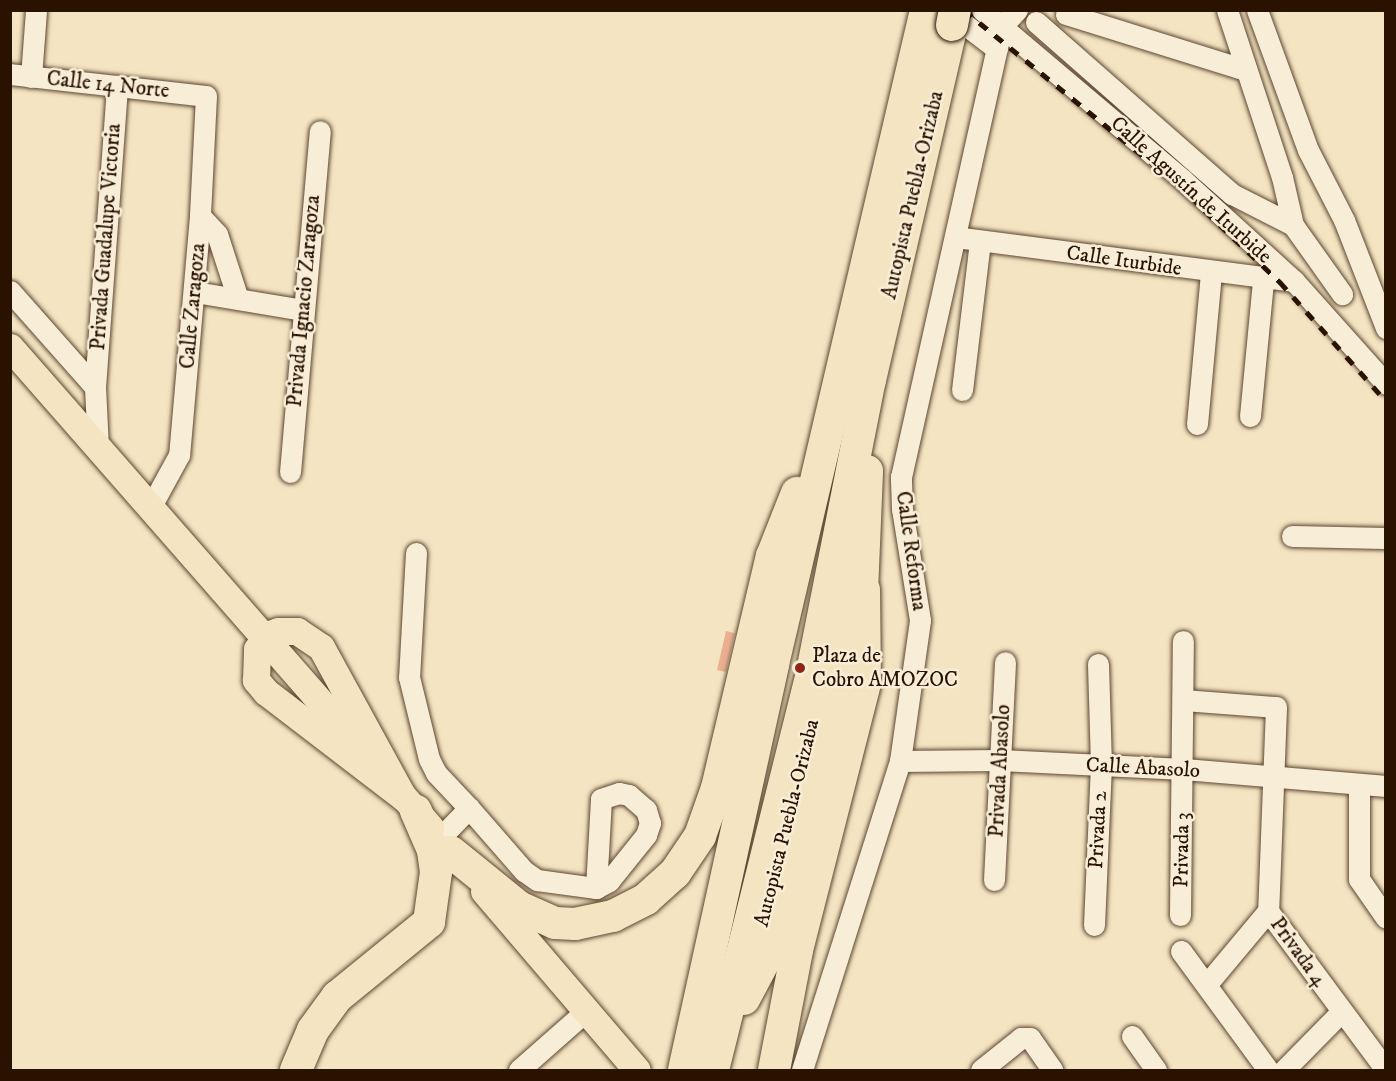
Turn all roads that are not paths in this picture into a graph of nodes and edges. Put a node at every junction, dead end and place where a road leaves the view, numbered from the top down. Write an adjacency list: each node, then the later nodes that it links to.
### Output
1 (36, 10): 12 (street)
2 (982, 10): 9 (street, Calle Agustín de Iturbide)
3 (1017, 10): 9 (street)
4 (1227, 10): 11 (street)
5 (1257, 10): 28 (street)
6 (1073, 12): 8 (street); 11 (street)
7 (945, 14): 10 (street); 29 (highway, Autopista Puebla-Orizaba); 31 (highway, Autopista Puebla-Orizaba)
8 (1036, 22): 9 (street); 17 (street)
9 (1005, 28): 10 (street, Calle Reforma); 22 (street, Calle Agustín de Iturbide)
10 (997, 49): 18 (street, Calle Reforma)
11 (1246, 70): 17 (street)
12 (16, 79): 13 (street, Calle 14 Norte)
13 (117, 86): 14 (street, Calle 14 Norte); 33 (street, Privada Guadalupe Victoria)
14 (206, 96): 16 (street, Calle Zaragoza)
15 (320, 131): 27 (street, Privada Ignacio Zaragoza)
16 (200, 216): 24 (street, Calle Zaragoza); 26 (street)
17 (1293, 225): 25 (street)
18 (956, 237): 19 (street, Calle Iturbide); 50 (street, Calle Reforma)
19 (980, 242): 20 (street, Calle Iturbide); 34 (street)
20 (1211, 273): 21 (street, Calle Iturbide); 36 (street)
21 (1263, 280): 22 (street, Calle Iturbide); 35 (street)
22 (1294, 281): 32 (street, Calle Agustín de Iturbide)
23 (10, 291): 33 (street)
24 (195, 292): 26 (street); 39 (street, Calle Zaragoza)
25 (1342, 294)
26 (238, 299): 27 (street)
27 (303, 310): 38 (street, Privada Ignacio Zaragoza)
28 (1386, 328)
29 (851, 336): 58 (highway); 67 (highway, Autopista Puebla-Orizaba); 67 (highway, Autopista Puebla-Orizaba)
30 (10, 347): 37 (main road)
31 (870, 380): 43 (highway, Autopista Puebla-Orizaba); 66 (highway, Autopista Puebla-Orizaba); 72 (highway, Autopista Puebla-Orizaba)
32 (1386, 384)
33 (95, 387): 37 (street, Privada Guadalupe Victoria)
34 (962, 390)
35 (1250, 416)
36 (1197, 424)
37 (98, 448): 39 (main road)
38 (290, 472)
39 (150, 508): 44 (main road)
40 (1292, 536): 41 (street)
41 (1386, 538)
42 (416, 553): 57 (street)
43 (864, 574): 66 (highway, Autopista Puebla-Orizaba); 78 (highway)
44 (264, 640): 56 (main road); 56 (main road)
45 (1182, 640): 48 (street, Privada 3)
46 (1005, 662): 49 (street, Privada Abasolo)
47 (1098, 664): 51 (street, Privada 2)
48 (1184, 700): 52 (street, Privada 3); 53 (street, Privada 4)
49 (1000, 760): 50 (street, Calle Abasolo); 51 (street, Calle Abasolo); 59 (street, Privada Abasolo)
50 (900, 761): 79 (street, Calle Reforma)
51 (1101, 765): 52 (street, Calle Abasolo); 64 (street, Privada 2)
52 (1184, 769): 53 (street, Calle Abasolo); 62 (street, Privada 3)
53 (1274, 778): 54 (street, Calle Abasolo); 61 (street, Privada 4)
54 (1359, 785): 55 (street, Calle Abasolo); 63 (street)
55 (1386, 786)
56 (410, 804): 58 (main road); 74 (highway)
57 (469, 808): 58 (street); 60 (street)
58 (446, 845): 69 (main road)
59 (994, 880)
60 (596, 888)
61 (1268, 911): 68 (street); 70 (street, Privada 4)
62 (1180, 915)
63 (1386, 918)
64 (1094, 925)
65 (1181, 951): 68 (street)
66 (767, 956): 72 (highway, Autopista Puebla-Orizaba)
67 (706, 968): 77 (highway, Autopista Puebla-Orizaba)
68 (1207, 984): 83 (street)
69 (586, 1011): 75 (street); 76 (main road)
70 (1341, 1012): 73 (street, Privada 4); 84 (street)
71 (1132, 1036): 82 (street)
72 (716, 1059)
73 (1386, 1070)
74 (296, 1071)
75 (519, 1071)
76 (637, 1071)
77 (684, 1071)
78 (774, 1071)
79 (802, 1071)
80 (981, 1071): 81 (street)
81 (1052, 1071)
82 (1156, 1071)
83 (1268, 1071)
84 (1284, 1071)

